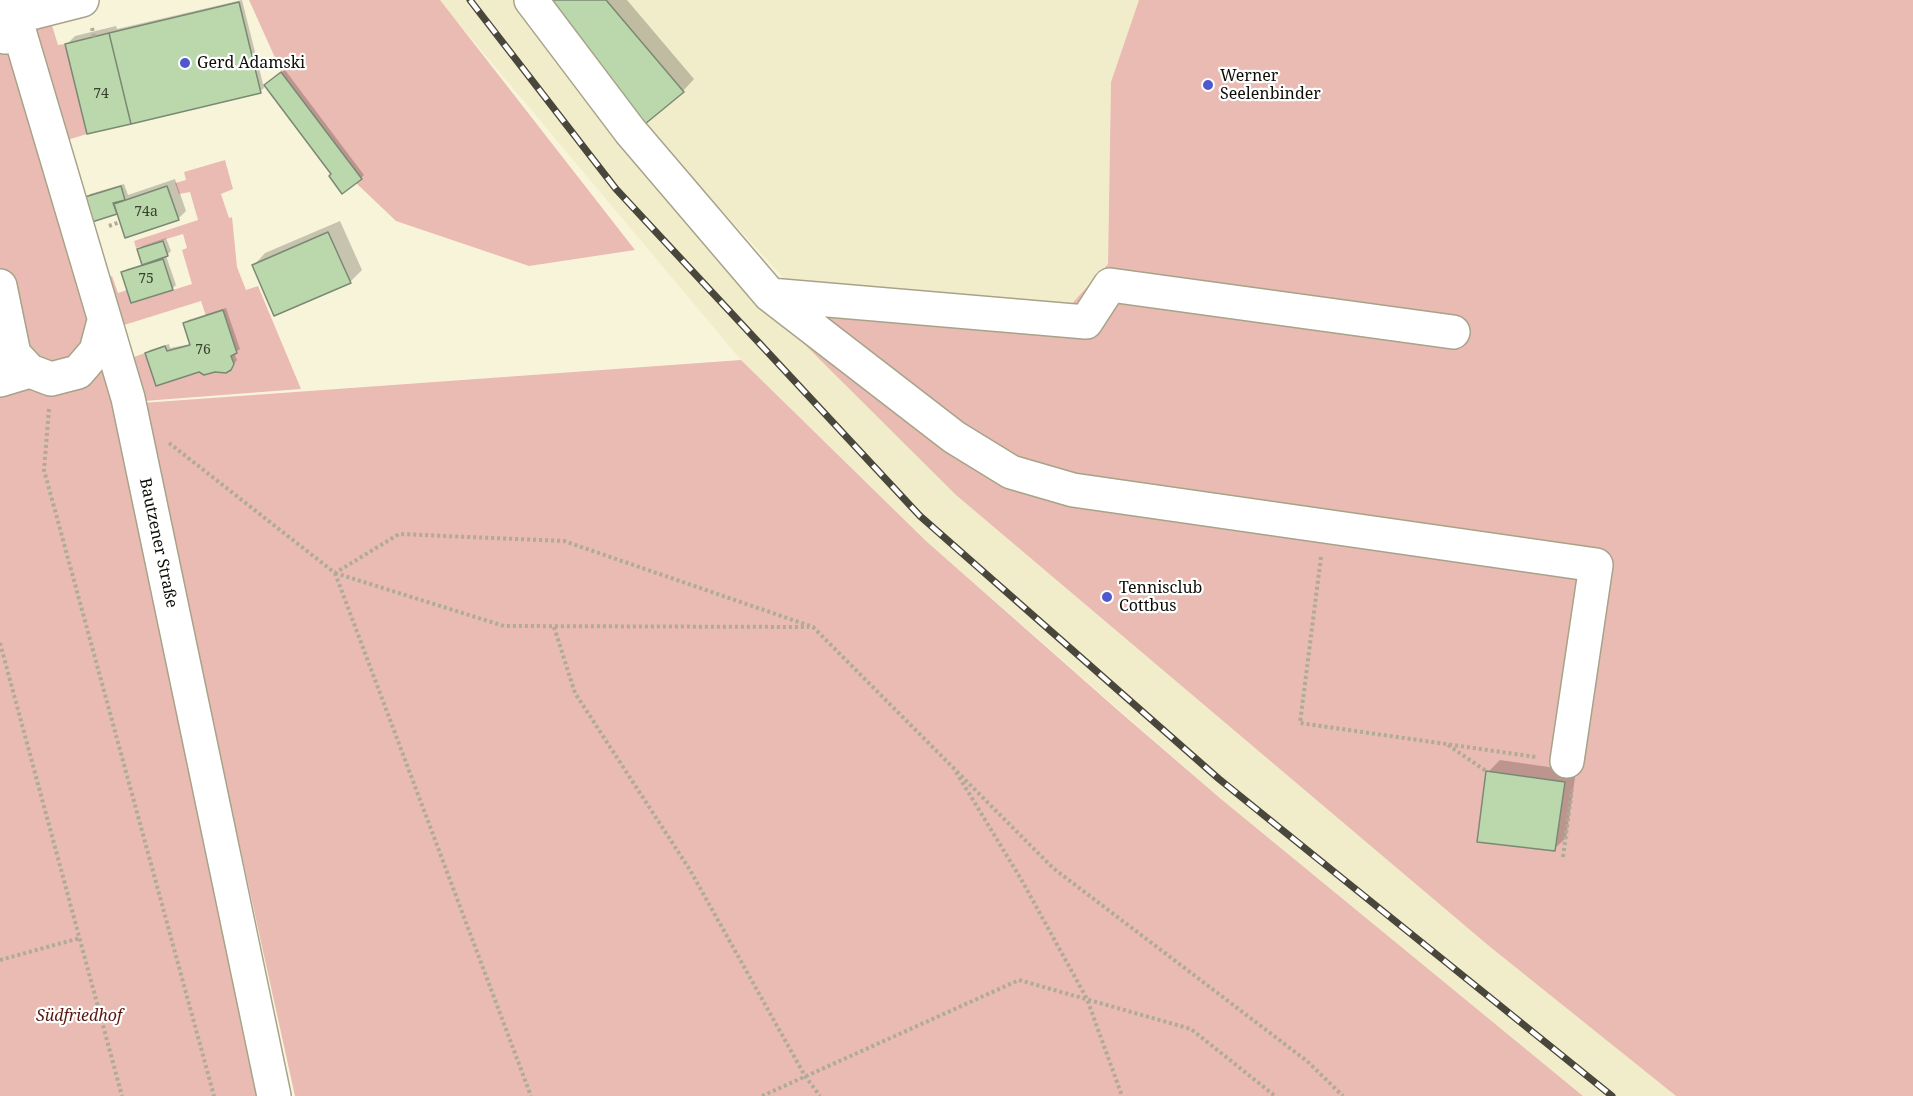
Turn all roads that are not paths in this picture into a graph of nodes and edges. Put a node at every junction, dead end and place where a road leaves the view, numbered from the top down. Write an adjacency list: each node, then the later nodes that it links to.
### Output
1 (82, 0): 3 (street)
2 (531, 0): 6 (street)
3 (9, 8): 4 (street); 7 (street, Bautzener Straße)
4 (0, 47)
5 (0, 286): 9 (street)
6 (770, 295): 8 (street); 10 (street)
7 (104, 321): 9 (street); 11 (street, Bautzener Straße)
8 (1453, 332)
9 (27, 377)
10 (1567, 761)
11 (274, 1096)

